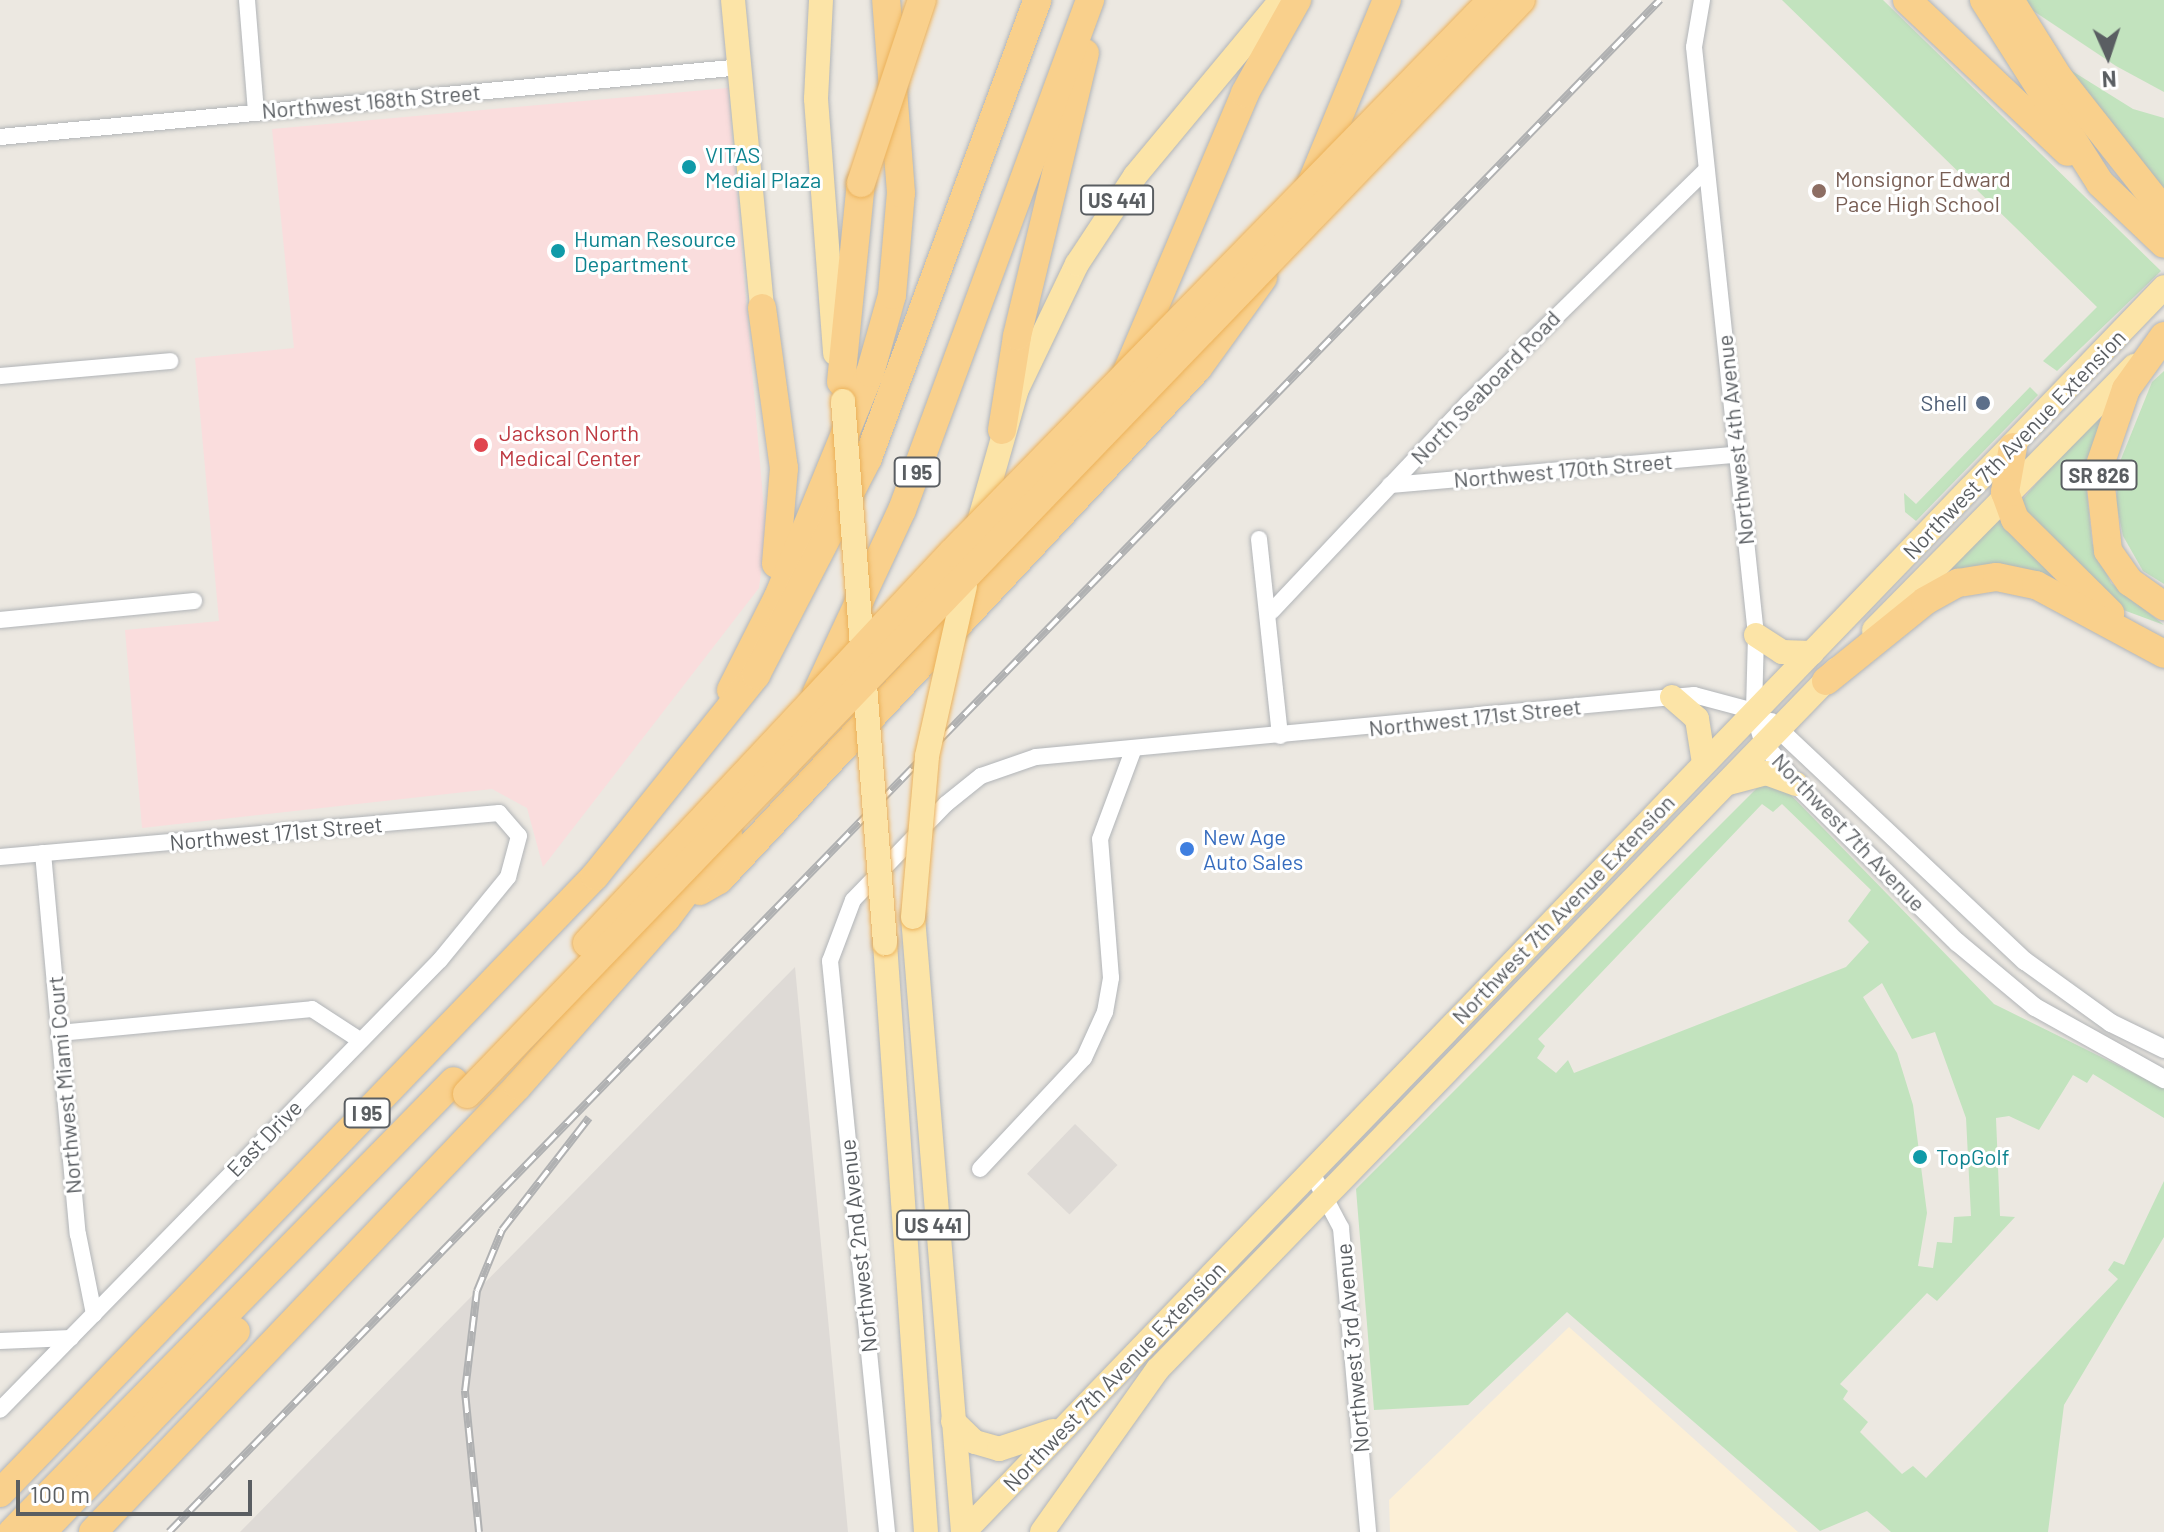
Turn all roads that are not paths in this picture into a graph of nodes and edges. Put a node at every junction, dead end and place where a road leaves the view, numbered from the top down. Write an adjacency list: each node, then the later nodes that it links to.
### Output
1 (247, 0): 20 (street)
2 (733, 0): 19 (main road)
3 (807, 0): 18 (main road)
4 (821, 0): 18 (main road, US 441)
5 (886, 0): 41 (highway)
6 (922, 0): 30 (highway, bridge)
7 (1037, 0): 50 (highway, I 95)
8 (1281, 0): 31 (main road, US 441)
9 (1297, 0): 37 (highway)
10 (1387, 0): 37 (highway)
11 (1492, 0): 66 (highway, bridge)
12 (1521, 0): 66 (highway, bridge)
13 (1702, 0): 22 (street, Northwest 4th Avenue)
14 (1907, 0): 23 (highway)
15 (1984, 0): 23 (highway)
16 (2010, 0): 24 (highway)
17 (1088, 6): 31 (highway); 60 (highway, I 95)
18 (816, 60): 30 (main road, US 441)
19 (742, 67): 20 (street, Northwest 168th Street); 26 (main road)
20 (256, 111): 21 (street, Northwest 168th Street)
21 (0, 137)
22 (1706, 170): 33 (street, Northwest 4th Avenue); 34 (street, North Seaboard Road)
23 (2100, 183): 24 (highway)
24 (2160, 224)
25 (2164, 287): 32 (main road, Northwest 7th Avenue Extension)
26 (762, 308): 41 (highway)
27 (2164, 336): 35 (main road, Northwest 7th Avenue Extension); 39 (highway, SR 826)
28 (170, 361): 29 (street)
29 (0, 376)
30 (842, 391): 82 (main road, US 441, bridge)
31 (1002, 430): 74 (main road, US 441, bridge)
32 (2013, 447): 35 (highway); 45 (main road, Northwest 7th Avenue Extension)
33 (1736, 455): 34 (street, Northwest 170th Street); 43 (street, Northwest 4th Avenue)
34 (1390, 485): 40 (street, North Seaboard Road)
35 (2005, 492): 44 (highway); 47 (main road, Northwest 7th Avenue Extension)
36 (1259, 539): 40 (street)
37 (1032, 542): 60 (highway)
38 (194, 601): 42 (street)
39 (2164, 606)
40 (1272, 611): 51 (street)
41 (767, 612): 50 (highway)
42 (0, 620)
43 (1756, 635): 45 (main road); 49 (street, Northwest 4th Avenue)
44 (2135, 640): 46 (highway); 47 (highway)
45 (1812, 653): 49 (main road, Northwest 7th Avenue Extension)
46 (2164, 654)
47 (1826, 681): 52 (main road, Northwest 7th Avenue Extension)
48 (1672, 697): 49 (street, Northwest 171st Street); 51 (street, Northwest 171st Street); 54 (main road)
49 (1754, 711): 52 (street, Northwest 7th Avenue); 54 (main road, Northwest 7th Avenue Extension)
50 (719, 721): 76 (highway, I 95)
51 (1280, 736): 53 (street, Northwest 171st Street)
52 (1772, 736): 55 (street, Northwest 7th Avenue); 56 (main road, Northwest 7th Avenue Extension); 64 (street, Northwest 7th Avenue)
53 (1134, 748): 61 (street, Northwest 171st Street); 67 (street)
54 (1704, 763): 68 (main road, Northwest 7th Avenue Extension)
55 (1796, 784): 56 (main road); 65 (street, Northwest 7th Avenue)
56 (1723, 785): 69 (main road, Northwest 7th Avenue Extension)
57 (43, 853): 58 (street, Northwest 171st Street); 59 (street, Northwest 171st Street); 62 (street, Northwest Miami Court)
58 (0, 857)
59 (517, 858): 63 (street, East Drive)
60 (680, 901): 80 (highway, I 95)
61 (830, 961): 81 (street, Northwest 2nd Avenue)
62 (59, 1033): 63 (street); 70 (street, Northwest Miami Court)
63 (358, 1039): 70 (street, East Drive)
64 (2164, 1049)
65 (2164, 1079)
66 (460, 1087): 78 (highway); 79 (highway)
67 (980, 1169)
68 (1311, 1171): 69 (street, Northwest 3rd Avenue); 75 (main road, Northwest 7th Avenue Extension)
69 (1327, 1195): 77 (main road, Northwest 7th Avenue Extension); 84 (street, Northwest 3rd Avenue)
70 (94, 1314): 71 (street, East Drive)
71 (71, 1338): 72 (street); 73 (street, East Drive)
72 (0, 1341)
73 (0, 1410)
74 (953, 1421): 75 (main road); 83 (main road, US 441)
75 (1062, 1426): 83 (main road, Northwest 7th Avenue Extension)
76 (0, 1493)
77 (1045, 1531)
78 (12, 1532)
79 (42, 1532)
80 (93, 1532)
81 (887, 1532)
82 (926, 1532)
83 (963, 1532)
84 (1368, 1532)

